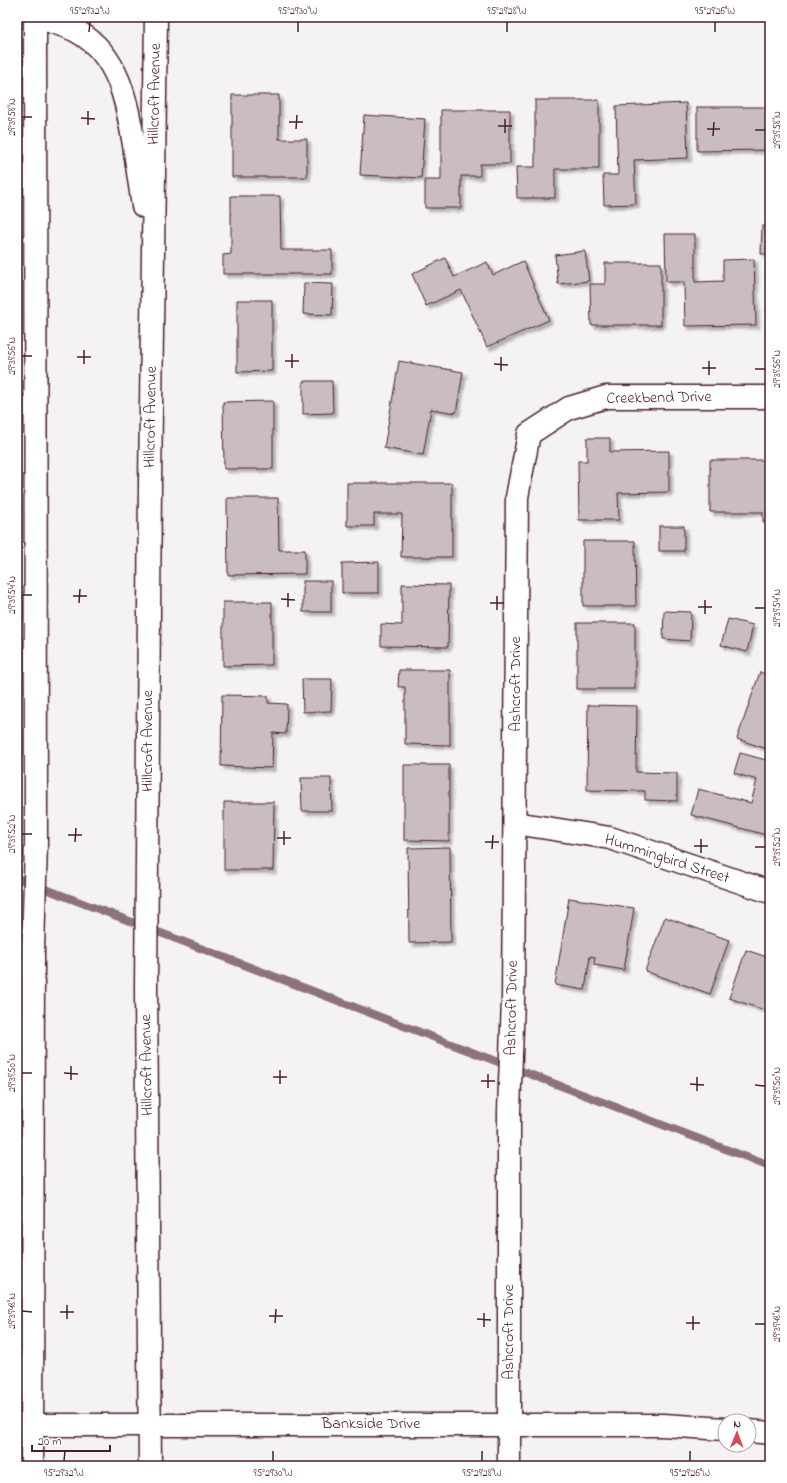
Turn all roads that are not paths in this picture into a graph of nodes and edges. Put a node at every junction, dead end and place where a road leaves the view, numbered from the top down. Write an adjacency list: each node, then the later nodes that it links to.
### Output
1 (36, 17): 3 (main road); 9 (main road)
2 (156, 17): 3 (main road, Hillcroft Avenue)
3 (153, 268): 8 (main road, Hillcroft Avenue)
4 (770, 397): 5 (main road, Creekbend Drive)
5 (517, 549): 6 (main road, Ashcroft Drive)
6 (515, 823): 7 (main road, Hummingbird Street); 10 (main road, Ashcroft Drive)
7 (770, 892)
8 (150, 1424): 9 (main road, Bankside Drive); 10 (main road, Bankside Drive); 15 (main road, Hillcroft Avenue)
9 (25, 1425): 14 (main road)
10 (509, 1425): 11 (main road, Bankside Drive); 16 (main road, Ashcroft Drive)
11 (717, 1428)
12 (757, 1431): 13 (main road)
13 (770, 1432)
14 (32, 1466)
15 (150, 1466)
16 (509, 1466)

